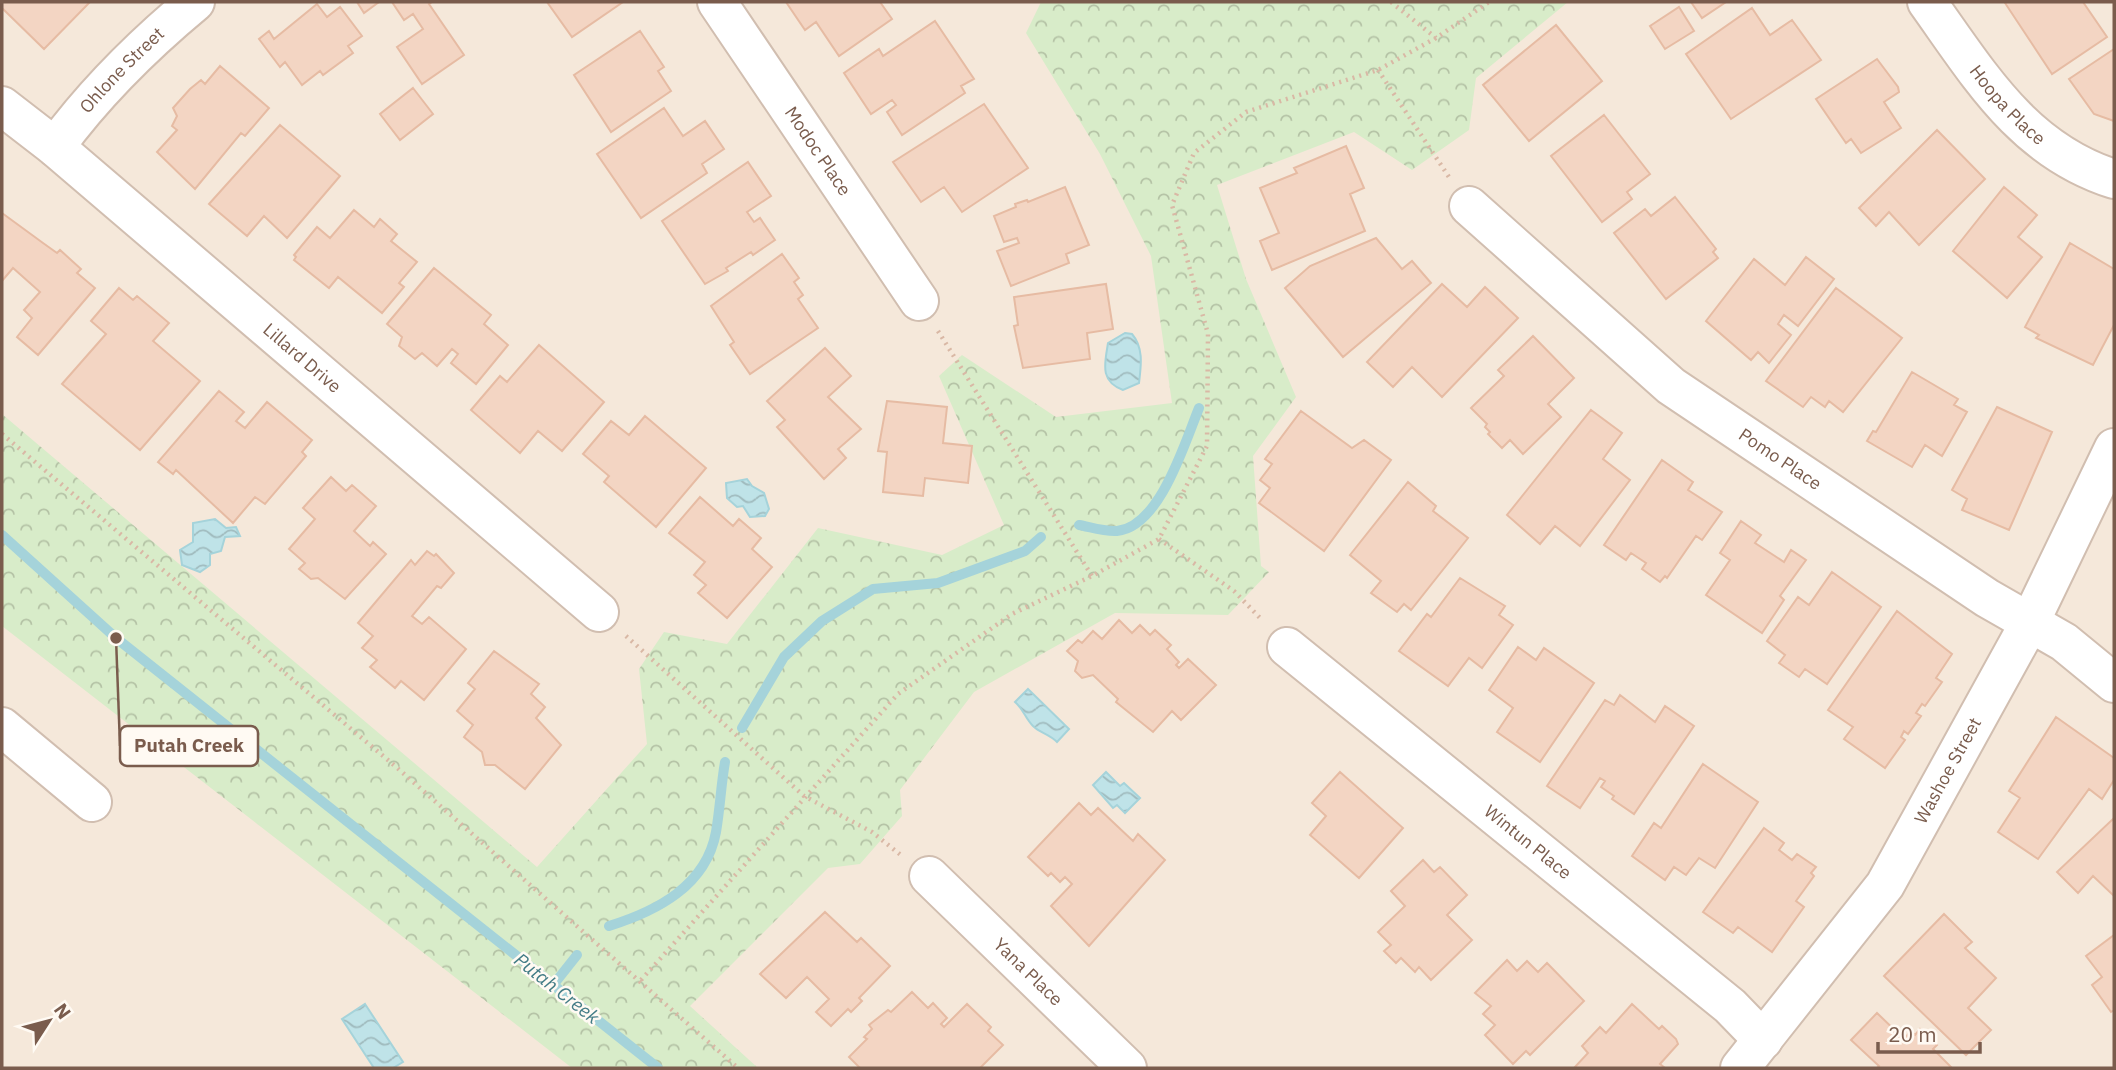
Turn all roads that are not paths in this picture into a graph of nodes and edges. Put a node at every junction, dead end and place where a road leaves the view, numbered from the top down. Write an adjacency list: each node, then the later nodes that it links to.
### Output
1 (195, 2): 5 (street, Ohlone Street)
2 (717, 2): 8 (street, Modoc Place)
3 (1927, 2): 6 (street, Hoopa Place)
4 (2, 106): 5 (street, Lillard Drive)
5 (55, 147): 10 (street, Lillard Drive)
6 (2114, 179)
7 (1469, 206): 11 (street, Pomo Place)
8 (919, 301)
9 (2114, 449): 11 (street, Washoe Street)
10 (599, 612)
11 (2029, 624): 13 (street, Pomo Place); 17 (street, Washoe Street)
12 (1287, 647): 17 (street, Wintun Place)
13 (2114, 683)
14 (2, 727): 15 (street)
15 (92, 802)
16 (929, 876): 18 (street, Yana Place)
17 (1751, 1054)
18 (1127, 1068)

